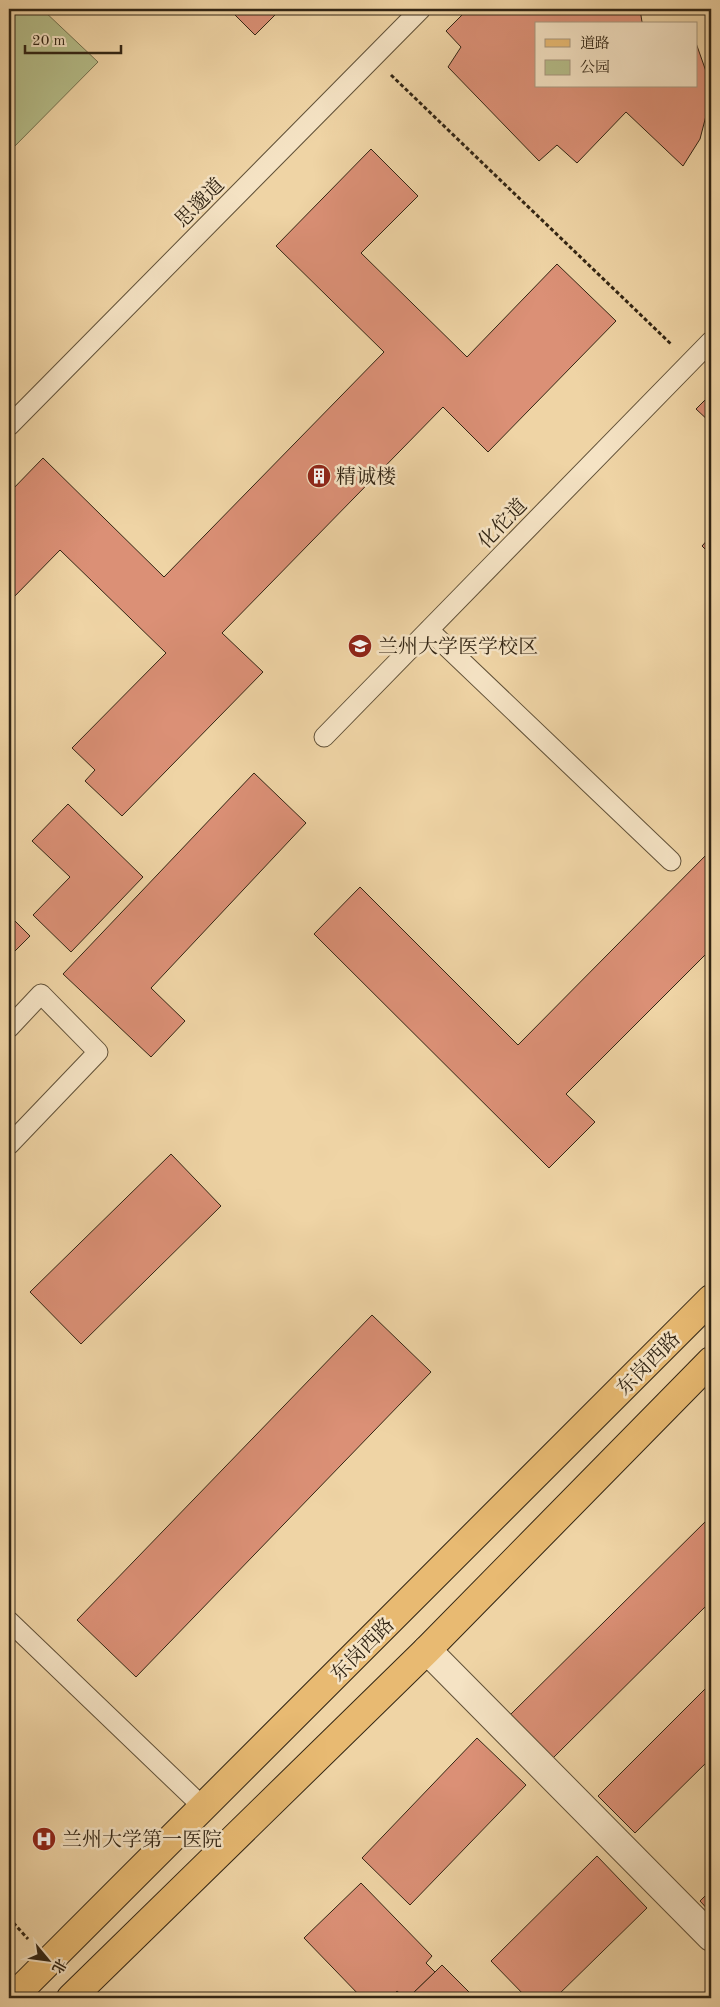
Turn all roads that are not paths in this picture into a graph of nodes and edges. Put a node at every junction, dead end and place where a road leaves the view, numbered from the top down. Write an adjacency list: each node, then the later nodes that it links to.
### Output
1 (421, 9): 3 (lane, 思邈道)
2 (711, 341): 4 (lane, 化佗道)
3 (9, 426)
4 (429, 630): 5 (lane, 化佗道); 6 (lane)
5 (324, 736)
6 (671, 861)
7 (9, 1028): 8 (lane)
8 (9, 1145)
9 (711, 1300): 13 (main road, 东岗西路)
10 (711, 1362): 12 (main road)
11 (9, 1620): 13 (lane)
12 (427, 1650): 14 (street); 16 (main road)
13 (204, 1808): 15 (main road, 东岗西路)
14 (711, 1937)
15 (12, 1998)
16 (71, 1998)

